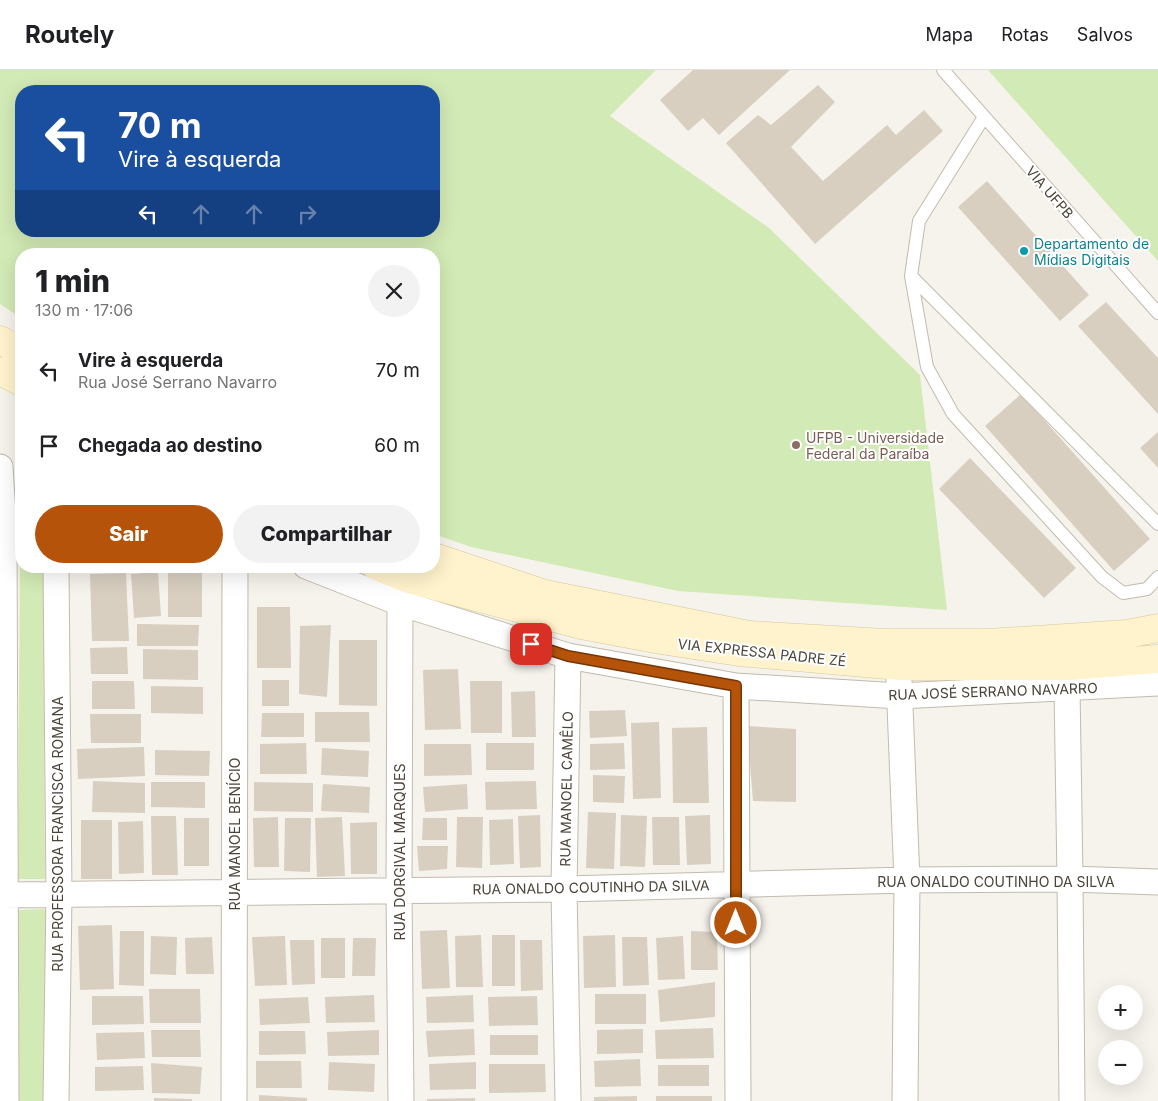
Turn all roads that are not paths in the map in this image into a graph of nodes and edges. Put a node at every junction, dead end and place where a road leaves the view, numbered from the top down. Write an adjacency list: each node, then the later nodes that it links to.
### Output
1 (943, 70): 2 (lane, VIA UFPB)
2 (984, 117): 3 (lane); 4 (lane, VIA UFPB)
3 (911, 276): 10 (lane); 17 (lane)
4 (1158, 313)
5 (0, 340): 6 (main road)
6 (15, 349)
7 (0, 371): 8 (main road)
8 (15, 379)
9 (0, 467): 11 (street)
10 (1158, 524)
11 (8, 529): 34 (street)
12 (440, 559): 19 (main road, VIA EXPRESSA PADRE ZÉ)
13 (56, 573): 35 (street, RUA PROFESSORA FRANCISCA ROMANA)
14 (235, 573): 33 (street, RUA MANOEL BENÍCIO)
15 (323, 573): 18 (street, RUA JOSÉ SERRANO NAVARRO)
16 (395, 573): 22 (main road, VIA EXPRESSA PADRE ZÉ)
17 (1158, 577)
18 (400, 604): 20 (street, RUA JOSÉ SERRANO NAVARRO); 32 (street, RUA DORGIVAL MARQUES)
19 (1158, 628)
20 (568, 656): 24 (street, RUA JOSÉ SERRANO NAVARRO); 31 (street, RUA MANOEL CAMÊLO)
21 (1158, 660): 22 (main road, VIA EXPRESSA PADRE ZÉ)
22 (899, 666): 26 (street)
23 (1158, 683): 25 (street, RUA JOSÉ SERRANO NAVARRO)
24 (736, 686): 26 (street, RUA JOSÉ SERRANO NAVARRO); 30 (street)
25 (1067, 688): 26 (street, RUA JOSÉ SERRANO NAVARRO); 27 (street)
26 (899, 696): 28 (street)
27 (1070, 879): 28 (street, RUA ONALDO COUTINHO DA SILVA); 29 (street, RUA ONALDO COUTINHO DA SILVA); 43 (street)
28 (907, 880): 30 (street, RUA ONALDO COUTINHO DA SILVA); 42 (street)
29 (1158, 882)
30 (736, 884): 31 (street, RUA ONALDO COUTINHO DA SILVA); 41 (street)
31 (564, 890): 32 (street, RUA ONALDO COUTINHO DA SILVA); 40 (street, RUA MANOEL CAMÊLO)
32 (399, 891): 33 (street, RUA ONALDO COUTINHO DA SILVA); 39 (street, RUA DORGIVAL MARQUES)
33 (234, 894): 35 (street, RUA ONALDO COUTINHO DA SILVA); 38 (street, RUA MANOEL BENÍCIO)
34 (3, 896): 35 (street, RUA ONALDO COUTINHO DA SILVA); 36 (street)
35 (59, 896): 37 (street, RUA PROFESSORA FRANCISCA ROMANA)
36 (6, 1101)
37 (56, 1101)
38 (234, 1101)
39 (401, 1101)
40 (568, 1101)
41 (738, 1101)
42 (905, 1101)
43 (1072, 1101)

